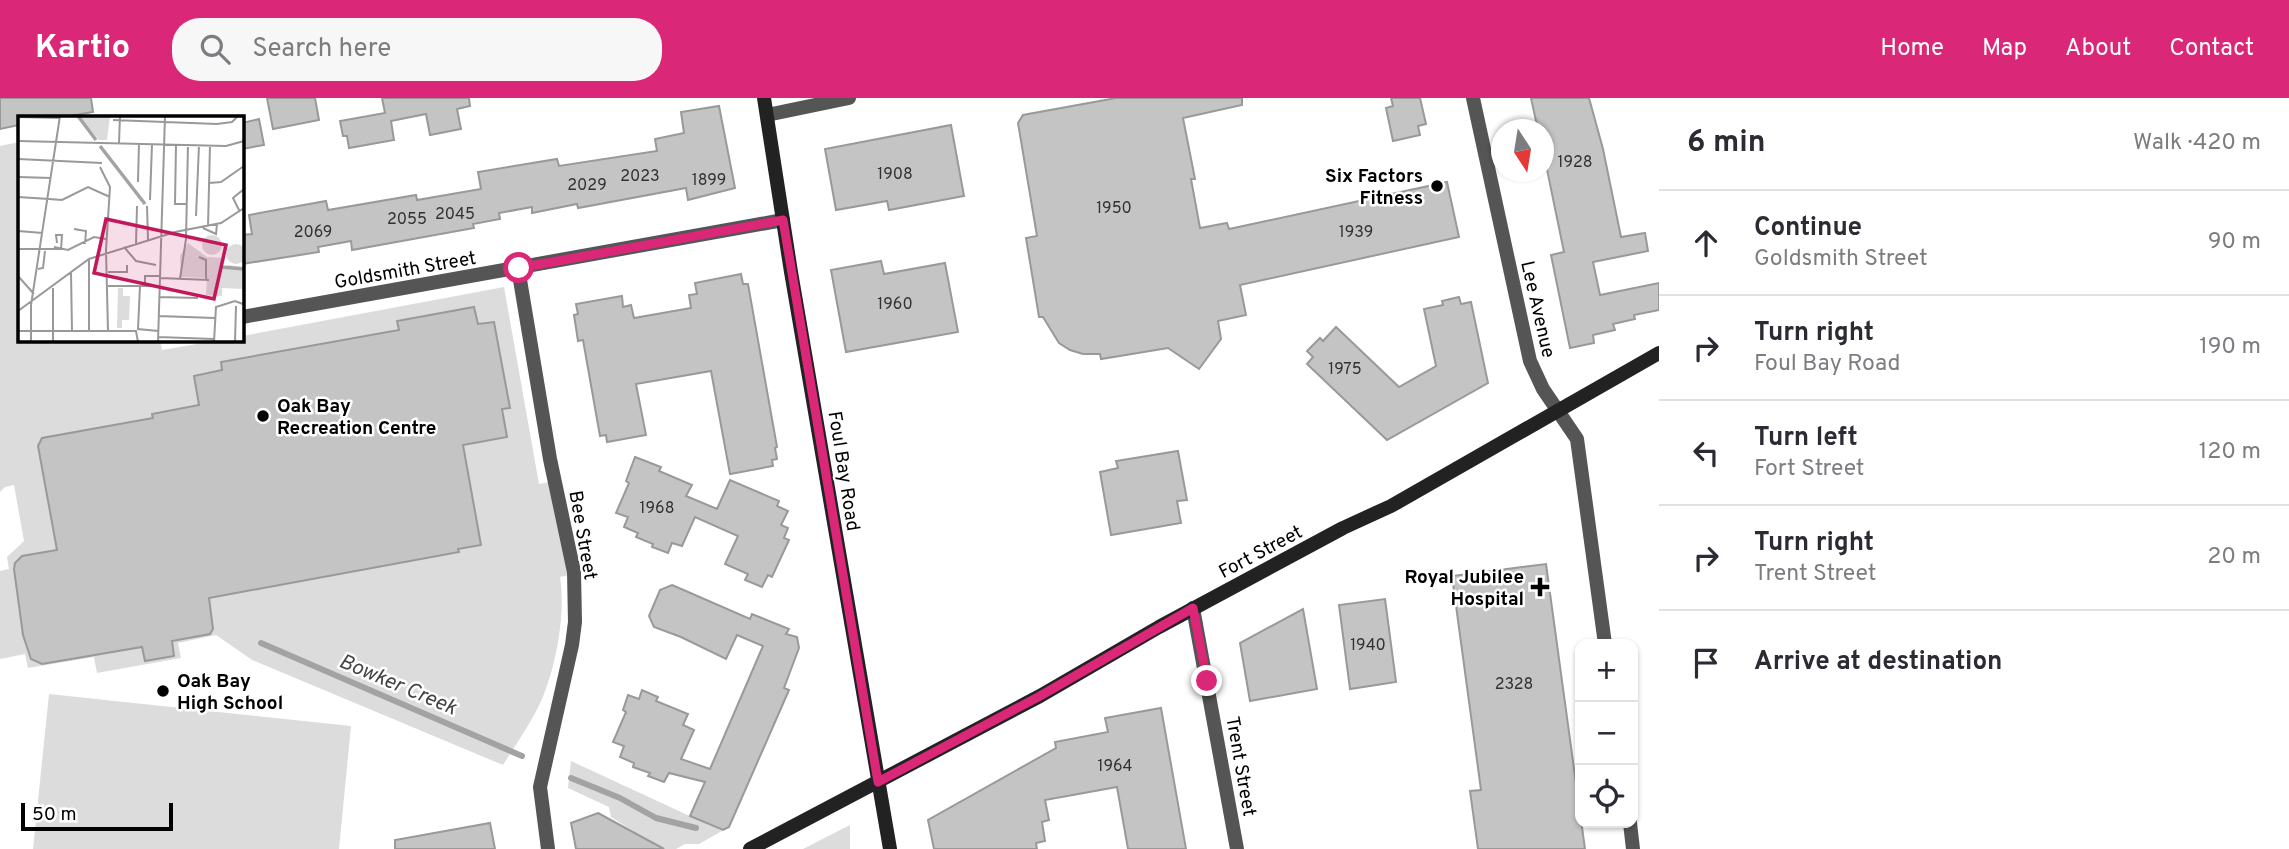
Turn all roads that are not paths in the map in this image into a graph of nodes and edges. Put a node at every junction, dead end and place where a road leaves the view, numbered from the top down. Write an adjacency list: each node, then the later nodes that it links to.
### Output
1 (764, 98): 4 (main road, Foul Bay Road)
2 (849, 98): 4 (street)
3 (1473, 98): 9 (street, Lee Avenue)
4 (767, 116): 5 (main road, Foul Bay Road)
5 (783, 220): 6 (street, Goldsmith Street); 12 (main road, Foul Bay Road)
6 (519, 268): 7 (street, Goldsmith Street); 14 (street, Bee Street)
7 (243, 317)
8 (1659, 353): 9 (main road, Fort Street)
9 (1560, 411): 10 (main road, Fort Street); 11 (street, Lee Avenue)
10 (1193, 608): 12 (main road, Fort Street); 17 (street, Trent Street)
11 (1604, 639)
12 (878, 782): 15 (main road, Fort Street); 16 (main road, Foul Bay Road)
13 (1631, 828): 18 (street)
14 (548, 849)
15 (750, 849)
16 (890, 849)
17 (1237, 849)
18 (1633, 849)

